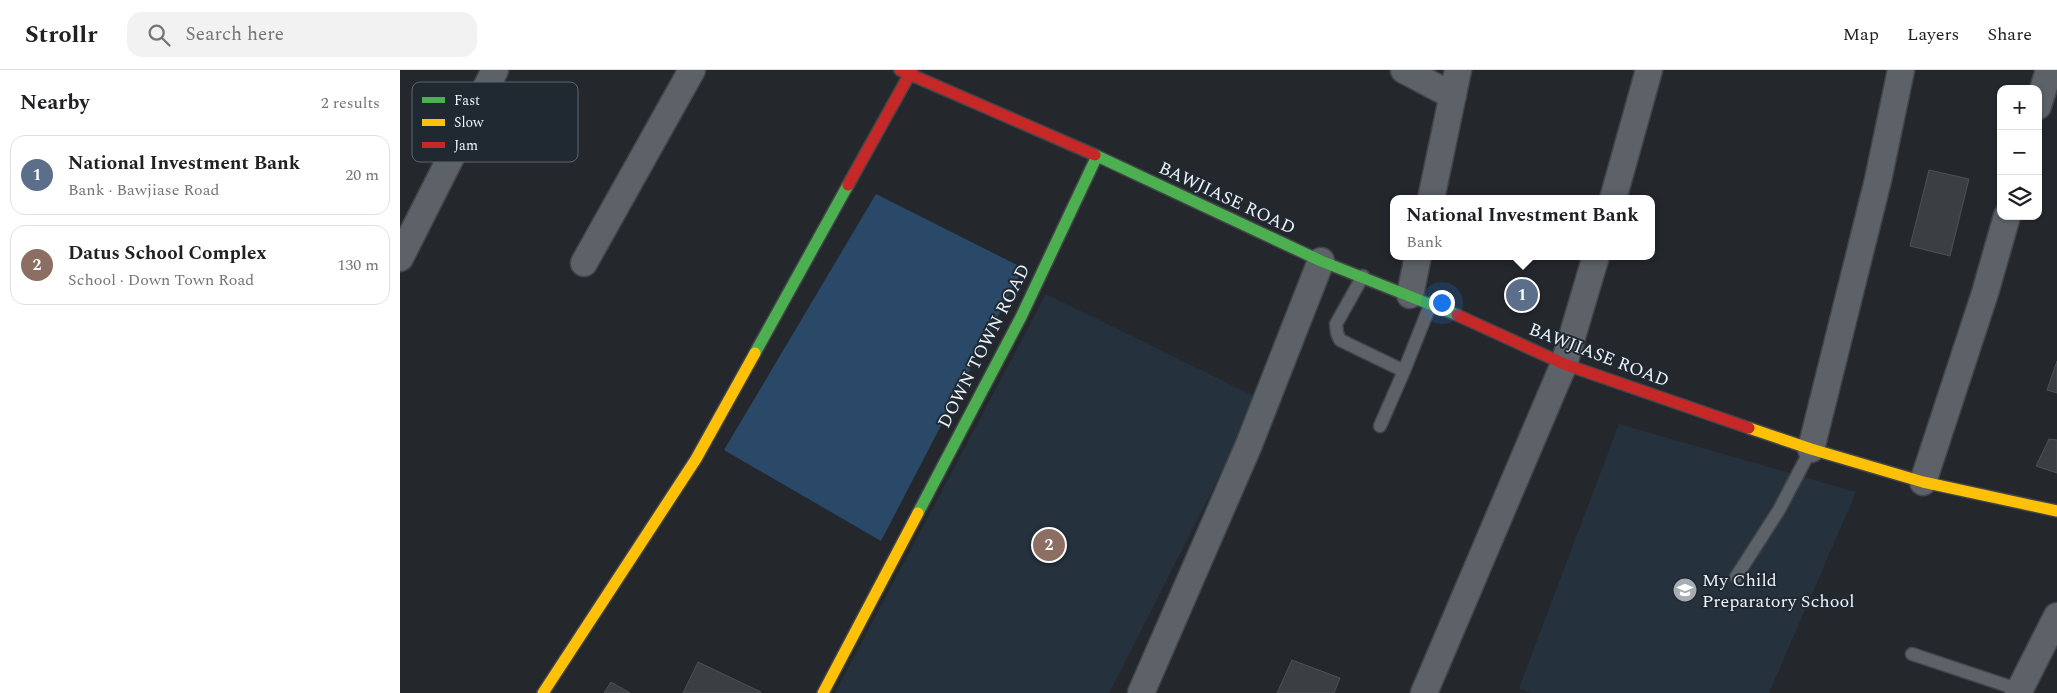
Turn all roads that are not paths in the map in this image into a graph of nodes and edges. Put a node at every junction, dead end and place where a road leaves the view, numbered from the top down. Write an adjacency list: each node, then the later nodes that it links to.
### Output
1 (495, 70): 9 (street)
2 (692, 70): 21 (street)
3 (1404, 70): 11 (street)
4 (1458, 70): 11 (street)
5 (1649, 70): 15 (street)
6 (1901, 70): 27 (street)
7 (2048, 70): 10 (street)
8 (907, 71): 12 (street, BAWJIASE ROAD); 34 (street)
9 (489, 82)
10 (2042, 92)
11 (1453, 96): 14 (street)
12 (1097, 156): 20 (street, BAWJIASE ROAD); 35 (street, DOWN TOWN ROAD)
13 (447, 162): 17 (street)
14 (1432, 195)
15 (1615, 195)
16 (2006, 220): 28 (street)
17 (402, 248)
18 (1418, 260): 23 (street)
19 (1595, 260): 24 (street)
20 (1321, 261): 22 (street, BAWJIASE ROAD); 36 (street)
21 (584, 263)
22 (1363, 276): 23 (street, BAWJIASE ROAD); 25 (lane)
23 (1420, 299): 24 (street, BAWJIASE ROAD); 25 (lane)
24 (1564, 364): 27 (street, BAWJIASE ROAD); 37 (street)
25 (1404, 371): 26 (lane)
26 (1380, 426)
27 (1811, 449): 28 (street, BAWJIASE ROAD); 30 (lane)
28 (1923, 482): 29 (street, BAWJIASE ROAD)
29 (2057, 511)
30 (1736, 577)
31 (2057, 616): 33 (street)
32 (1912, 654): 33 (lane)
33 (2019, 691)
34 (543, 693)
35 (823, 693)
36 (1141, 693)
37 (1424, 693)

